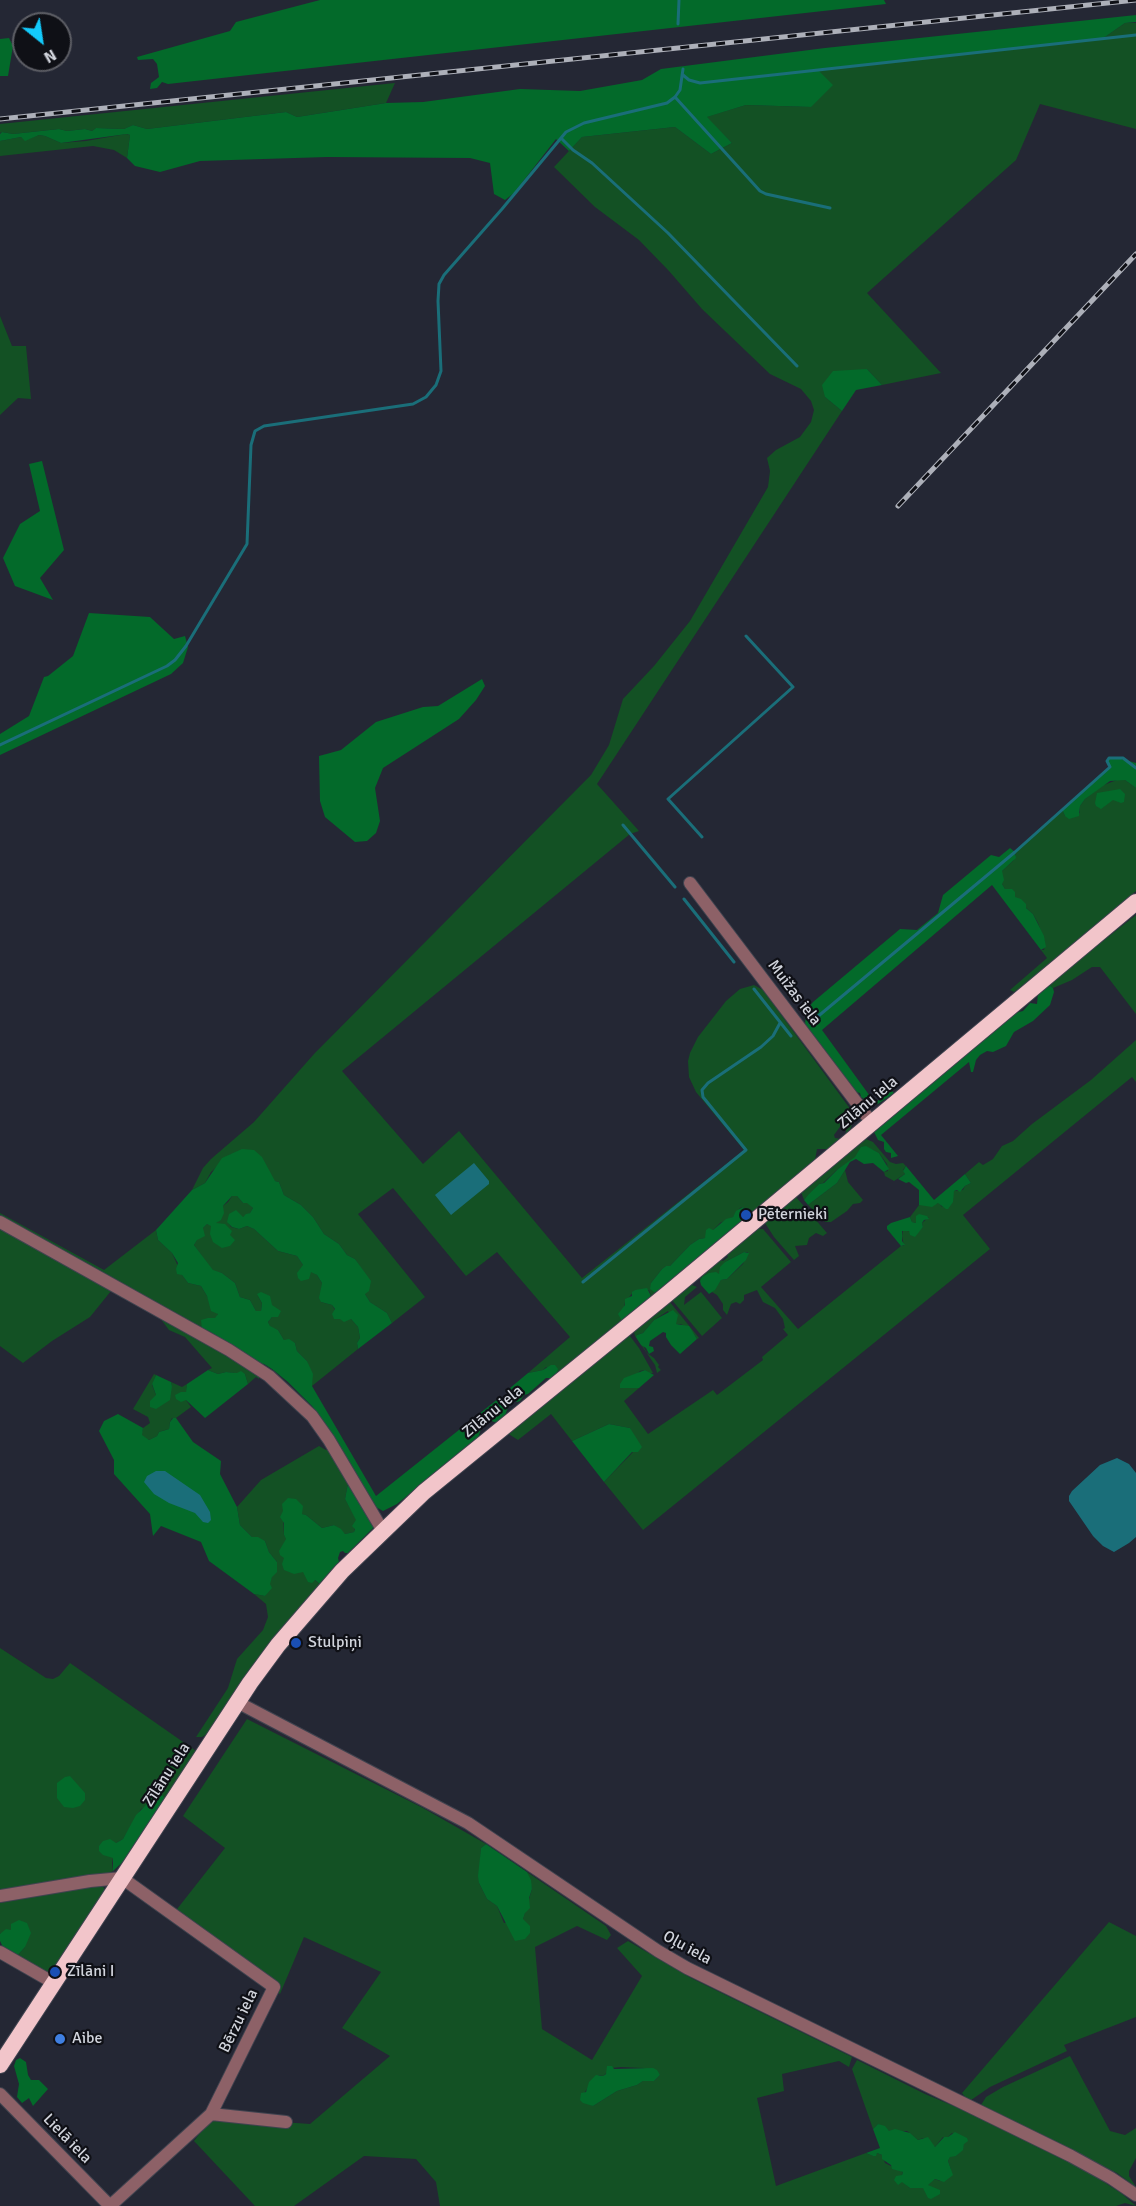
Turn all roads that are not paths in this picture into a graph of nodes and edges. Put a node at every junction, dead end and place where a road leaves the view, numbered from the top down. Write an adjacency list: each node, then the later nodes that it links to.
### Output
1 (690, 883): 3 (street, Muižas iela)
2 (1136, 902): 3 (highway, Zīlānu iela)
3 (872, 1123): 5 (highway, Zīlānu iela)
4 (0, 1222): 5 (street)
5 (383, 1531): 6 (highway, Zīlānu iela)
6 (237, 1702): 7 (highway, Zīlānu iela); 15 (street, Oļu iela)
7 (122, 1878): 8 (street); 10 (highway, Zīlānu iela); 13 (street, Bērzu iela)
8 (0, 1896)
9 (0, 1952): 10 (street)
10 (54, 1983): 11 (highway, Zīlānu iela)
11 (0, 2065)
12 (0, 2094): 16 (street, Lielā iela)
13 (211, 2114): 14 (street); 16 (street, Bērzu iela)
14 (286, 2122)
15 (1136, 2195)
16 (110, 2206)

